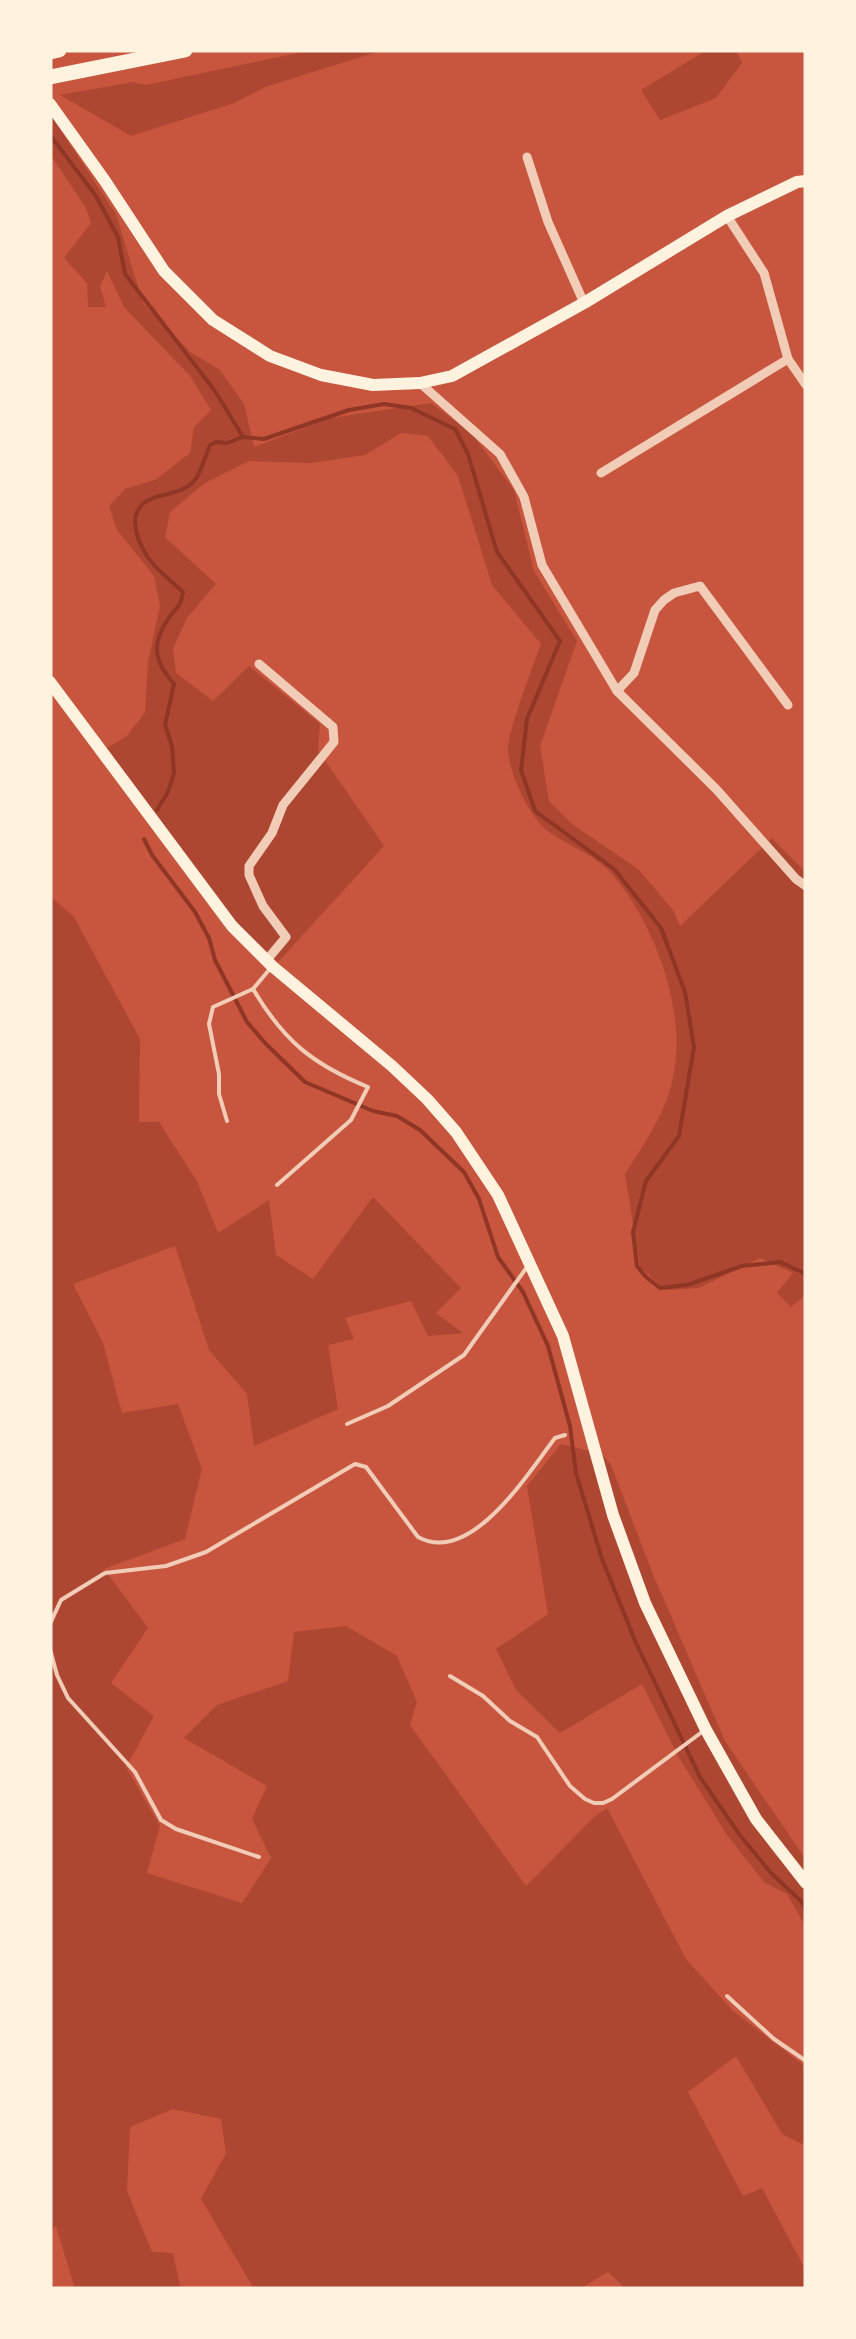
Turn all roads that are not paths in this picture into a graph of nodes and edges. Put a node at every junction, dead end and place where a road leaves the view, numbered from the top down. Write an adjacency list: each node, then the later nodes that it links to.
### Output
1 (59, 50): 3 (highway)
2 (185, 50): 4 (highway)
3 (50, 52)
4 (50, 77)
5 (50, 104): 11 (main road)
6 (528, 157): 9 (street)
7 (806, 182): 8 (main road)
8 (728, 216): 9 (main road); 10 (street)
9 (584, 303): 11 (main road)
10 (788, 359): 12 (street); 13 (street)
11 (420, 383): 16 (street)
12 (806, 385)
13 (601, 473)
14 (259, 664): 19 (street)
15 (50, 682): 19 (main road)
16 (617, 691): 17 (street); 18 (street)
17 (788, 705)
18 (806, 886)
19 (269, 963): 20 (lane); 23 (main road)
20 (253, 989): 21 (lane); 22 (lane)
21 (227, 1121)
22 (276, 1185)
23 (531, 1264): 24 (lane); 29 (main road)
24 (347, 1424)
25 (565, 1435): 26 (lane)
26 (50, 1624)
27 (50, 1649): 30 (lane)
28 (450, 1676): 29 (lane)
29 (706, 1730): 31 (main road)
30 (259, 1857)
31 (806, 1883)
32 (727, 1996): 33 (lane)
33 (806, 2061)

